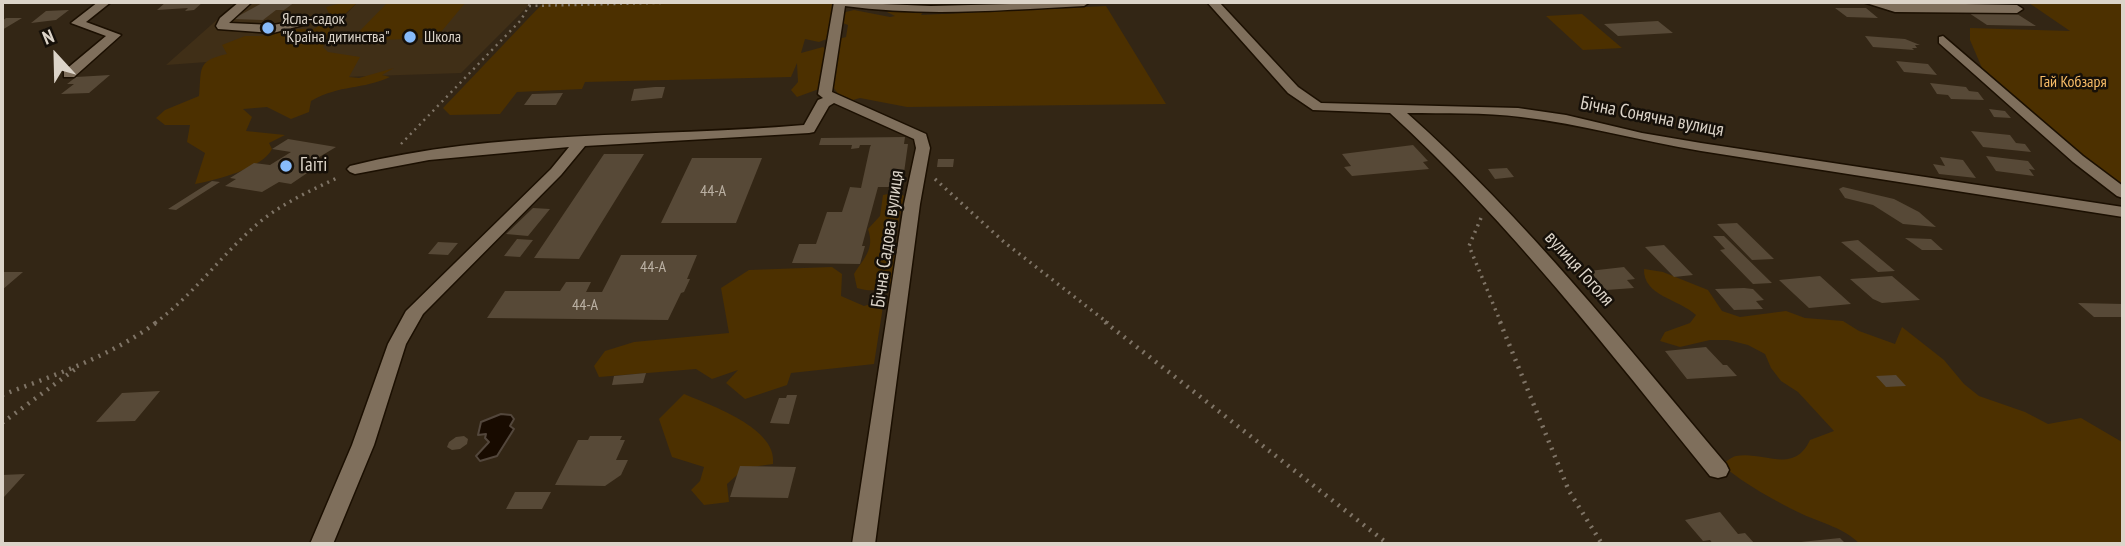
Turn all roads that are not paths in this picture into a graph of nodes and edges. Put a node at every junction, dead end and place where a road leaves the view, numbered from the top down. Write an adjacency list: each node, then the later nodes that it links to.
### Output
1 (105, 2): 10 (street)
2 (246, 2): 8 (street)
3 (840, 2): 4 (street); 11 (street)
4 (1084, 2)
5 (1213, 2): 12 (street, Бічна Сонячна вулиця)
6 (1869, 2): 7 (street)
7 (2017, 9)
8 (301, 24)
9 (1943, 40): 15 (street)
10 (69, 74)
11 (835, 98): 13 (street); 19 (street, Бічна Садова вулиця)
12 (1394, 109): 16 (street, Бічна Сонячна вулиця); 17 (street, вулиця Гоголя)
13 (580, 143): 14 (street); 18 (street)
14 (355, 169)
15 (2123, 193)
16 (2123, 212)
17 (1718, 470)
18 (321, 544)
19 (864, 544)

